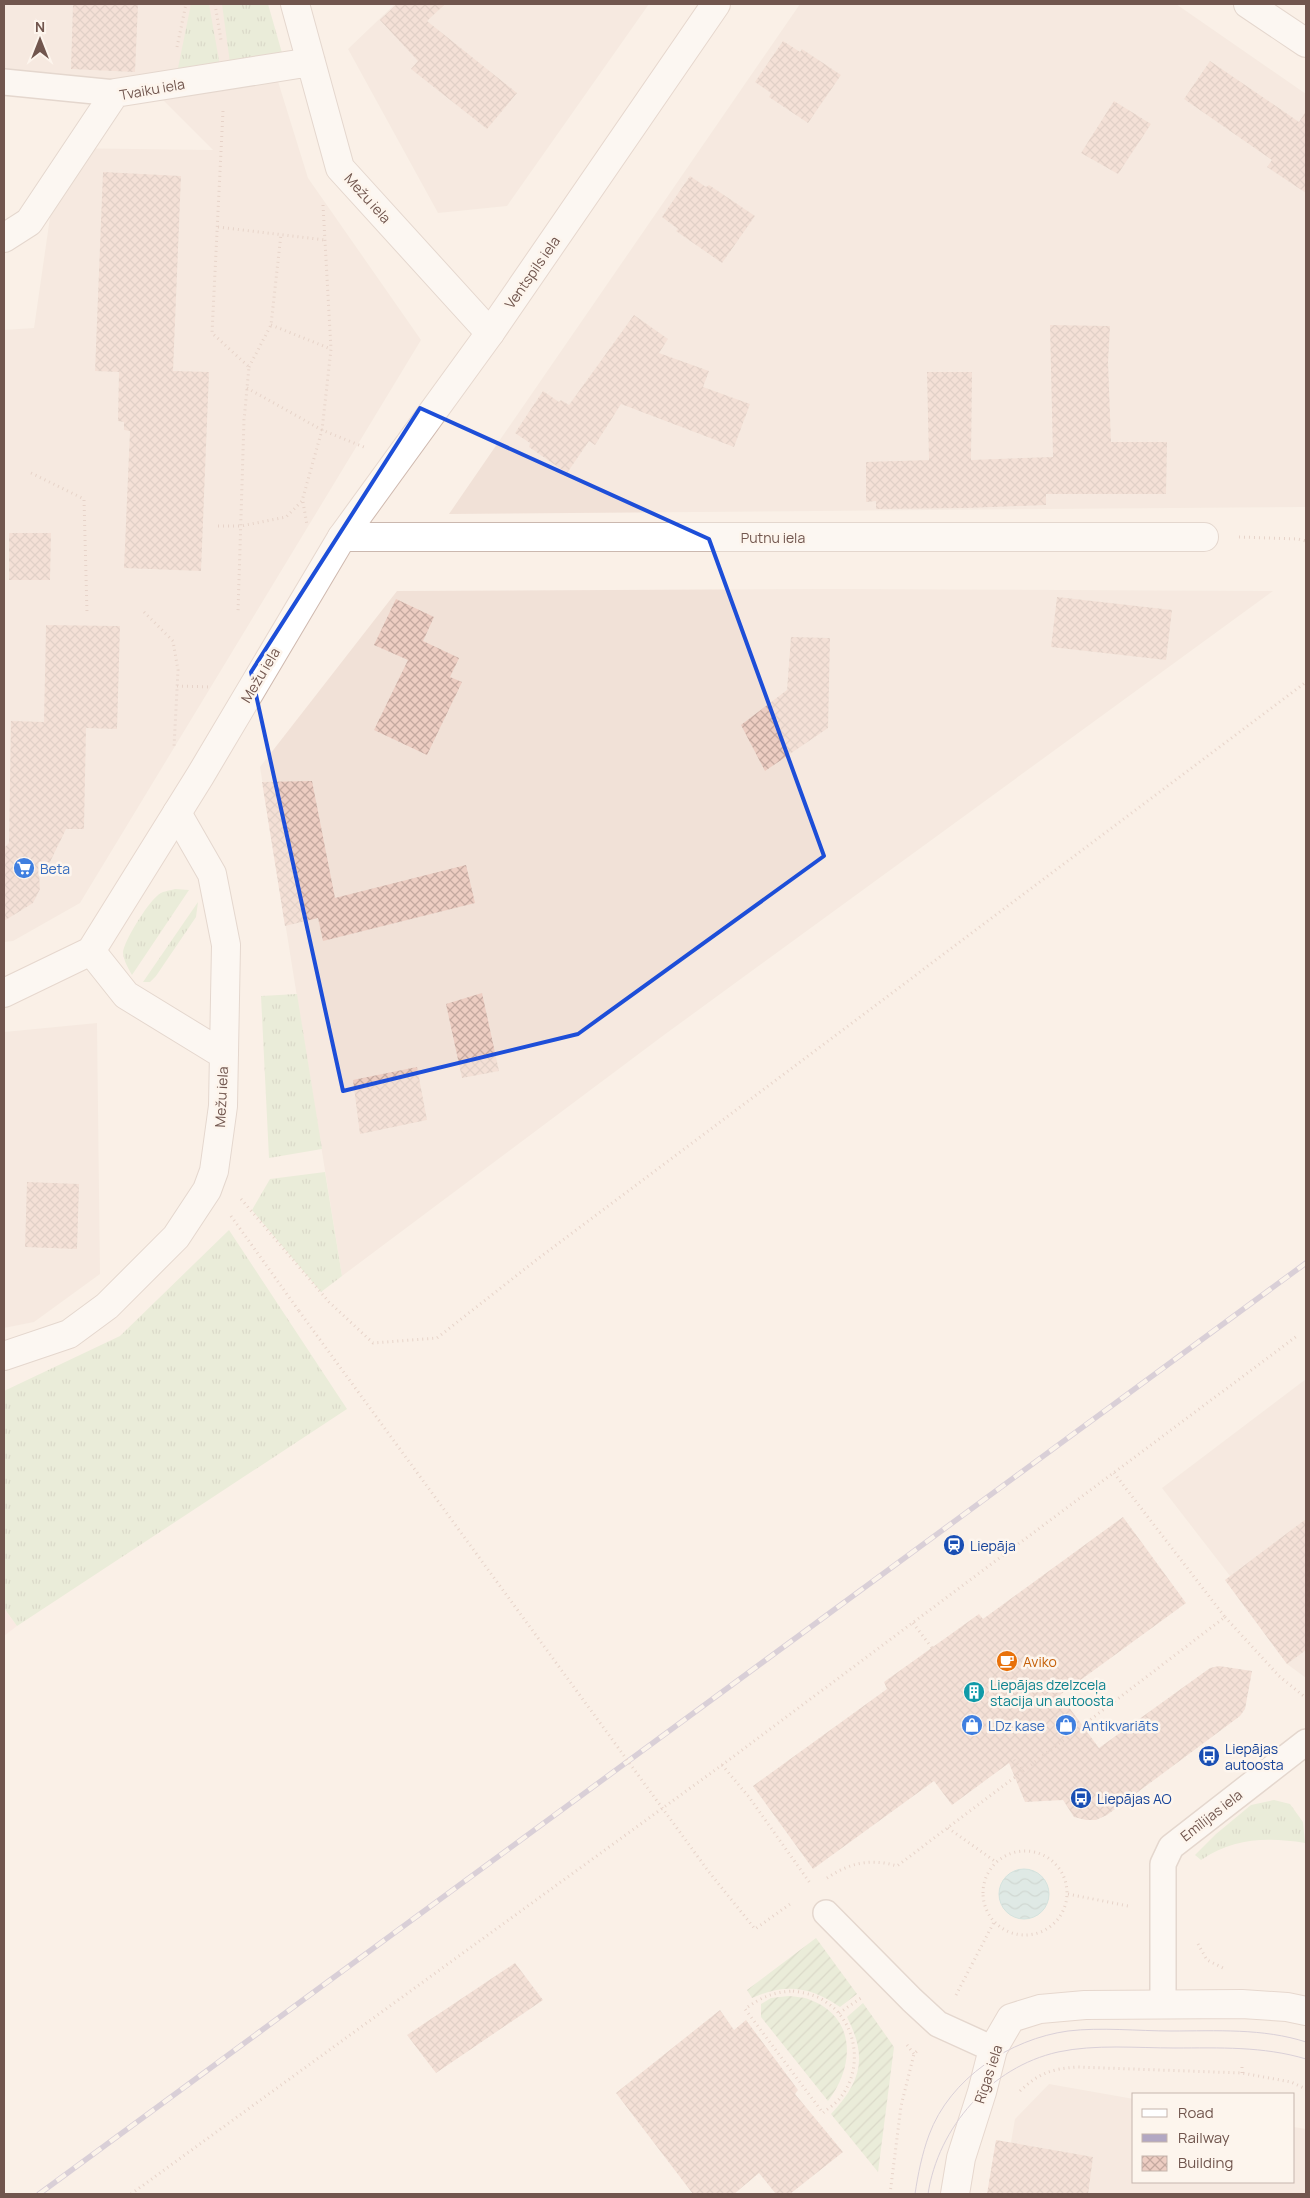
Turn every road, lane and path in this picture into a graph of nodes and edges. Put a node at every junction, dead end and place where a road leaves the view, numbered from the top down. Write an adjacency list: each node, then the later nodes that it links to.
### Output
1 (215, 4): 7 (path)
2 (295, 4): 6 (street, Mežu iela)
3 (716, 4): 16 (street, Ventspils iela)
4 (1248, 4): 5 (street)
5 (1306, 43)
6 (311, 62): 7 (street, Tvaiku iela); 16 (street, Mežu iela)
7 (224, 76): 9 (street, Tvaiku iela); 11 (path)
8 (4, 82): 9 (lane)
9 (115, 93): 13 (street, Tvaiku iela)
10 (323, 204): 14 (path)
11 (218, 227): 12 (path); 18 (path)
12 (281, 234): 14 (path); 15 (path)
13 (4, 238)
14 (326, 240): 17 (path)
15 (271, 324): 17 (path); 18 (path)
16 (490, 333): 21 (street, Ventspils iela)
17 (331, 349): 20 (path)
18 (248, 367): 19 (path)
19 (247, 388): 20 (path); 24 (path)
20 (322, 430): 21 (path); 24 (path)
21 (397, 461): 25 (street, Ventspils iela)
22 (30, 473): 30 (path)
23 (218, 526): 24 (path)
24 (241, 526): 29 (path)
25 (342, 537): 26 (street, Putnu iela); 35 (street, Mežu iela)
26 (1204, 537): 27 (path)
27 (1306, 541)
28 (144, 612): 32 (path)
29 (238, 612)
30 (87, 613)
31 (1306, 682): 39 (path)
32 (177, 686): 33 (path); 34 (path)
33 (220, 687)
34 (174, 750)
35 (177, 813): 36 (street, Mežu iela); 38 (street, Mežu iela)
36 (91, 951): 37 (street); 38 (street)
37 (4, 993)
38 (224, 1055): 39 (street, Mežu iela)
39 (214, 1171): 42 (street, Mežu iela)
40 (238, 1223): 57 (path, bridge)
41 (1297, 1336): 43 (path)
42 (4, 1356)
43 (1114, 1473): 44 (path); 45 (path)
44 (1225, 1617): 47 (path); 51 (path)
45 (913, 1623): 46 (path); 50 (path)
46 (932, 1648)
47 (1306, 1698)
48 (1306, 1742): 63 (lane, Emīlijas iela)
49 (1014, 1760): 51 (path)
50 (722, 1765): 55 (path); 72 (path)
51 (1023, 1771): 52 (path)
52 (948, 1828): 53 (path); 54 (path)
53 (996, 1862): 56 (path); 56 (path)
54 (820, 1883)
55 (813, 1888)
56 (1068, 1894): 58 (path)
57 (786, 1907)
58 (1134, 1908)
59 (826, 1913): 66 (lane)
60 (1196, 1939): 61 (path)
61 (1232, 1970)
62 (867, 1994): 65 (path)
63 (1163, 2004): 64 (street, Rīgas iela); 66 (street, Rīgas iela)
64 (1306, 2011)
65 (840, 2013): 65 (path)
66 (993, 2050): 74 (street, Rīgas iela)
67 (1242, 2065): 68 (path)
68 (1242, 2073): 69 (path); 70 (path)
69 (1306, 2089)
70 (1015, 2096)
71 (893, 2176): 73 (path)
72 (131, 2194)
73 (890, 2194)
74 (955, 2194)

